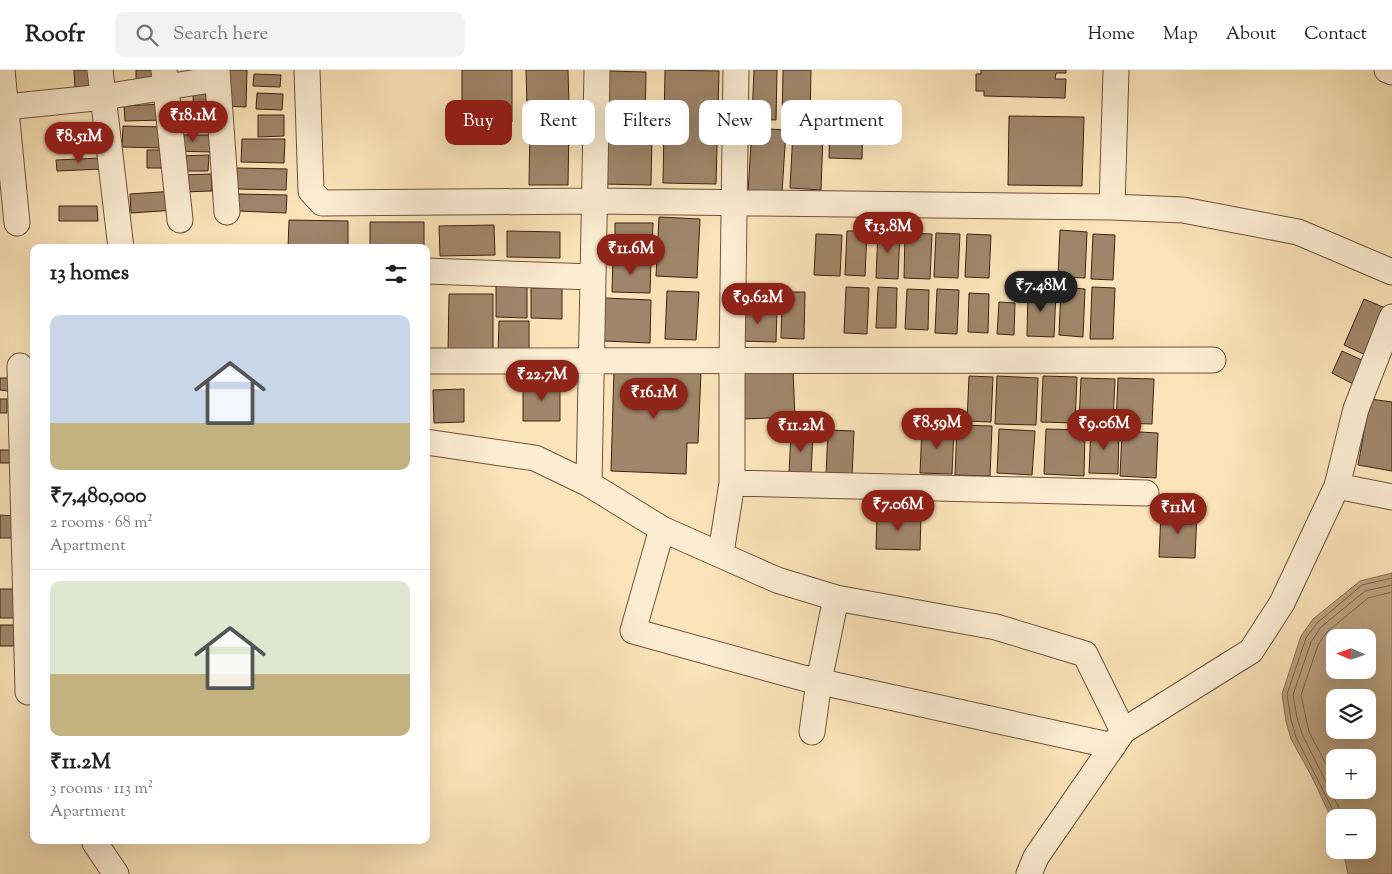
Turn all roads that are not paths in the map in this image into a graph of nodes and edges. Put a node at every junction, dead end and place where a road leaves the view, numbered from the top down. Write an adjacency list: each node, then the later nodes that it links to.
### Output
1 (2, 70): 12 (street)
2 (100, 70): 11 (street)
3 (307, 70): 13 (street)
4 (597, 70): 13 (street)
5 (736, 70): 14 (street)
6 (1116, 70): 15 (street)
7 (1387, 70): 8 (street)
8 (1392, 72)
9 (217, 74): 10 (street); 16 (street)
10 (165, 79): 11 (street); 17 (street)
11 (104, 97): 12 (street); 19 (street)
12 (6, 107): 18 (street)
13 (595, 201): 14 (street); 22 (street)
14 (734, 204): 15 (street); 25 (street)
15 (1112, 207): 21 (street)
16 (227, 212)
17 (180, 220)
18 (17, 223)
19 (121, 244)
20 (430, 271): 22 (street)
21 (1392, 272)
22 (592, 277): 24 (street)
23 (1392, 317): 32 (street)
24 (592, 360): 25 (street); 27 (street); 30 (street)
25 (732, 360): 26 (street); 31 (street)
26 (1212, 360)
27 (430, 361)
28 (18, 366): 39 (street)
29 (430, 443): 30 (street)
30 (589, 484): 35 (street)
31 (732, 484): 33 (street); 36 (street)
32 (1337, 486): 34 (street); 41 (street)
33 (1146, 493)
34 (1392, 497)
35 (662, 529): 36 (street); 38 (street)
36 (721, 554): 37 (street)
37 (836, 598): 38 (street); 41 (street)
38 (819, 681): 40 (street); 41 (street)
39 (28, 692)
40 (812, 732)
41 (1118, 738): 44 (street)
42 (95, 844): 43 (street)
43 (116, 874)
44 (1029, 874)

